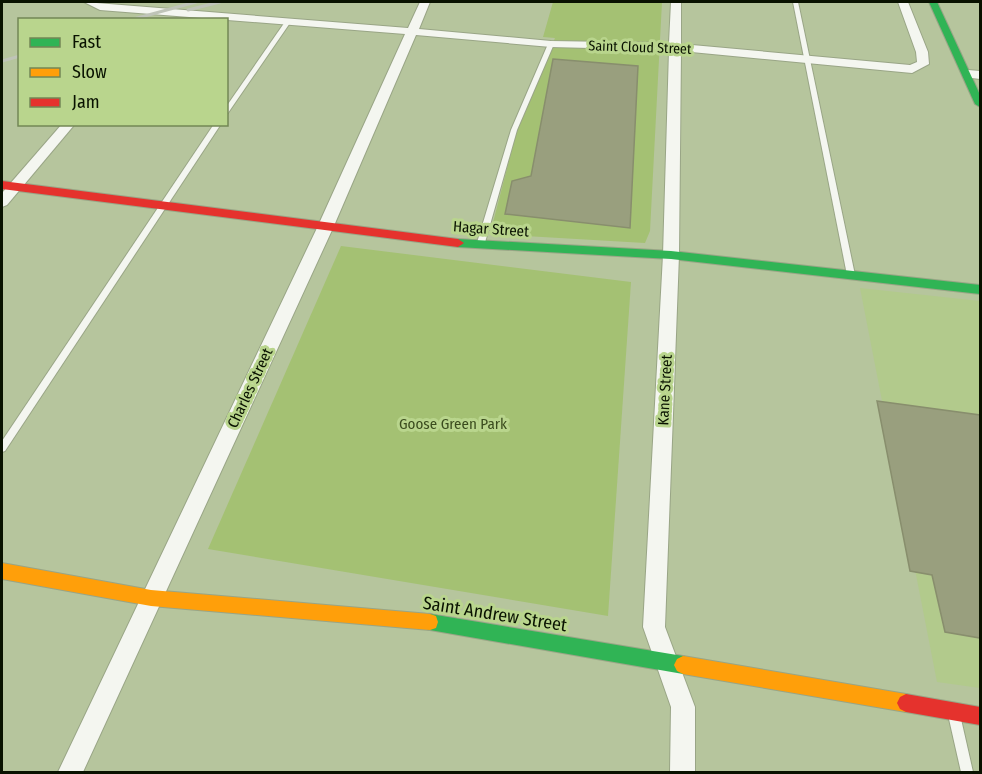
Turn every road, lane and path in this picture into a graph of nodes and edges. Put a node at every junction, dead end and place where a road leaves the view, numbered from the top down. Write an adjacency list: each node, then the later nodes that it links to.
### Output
1 (81, 2): 2 (street, Saint Cloud Street)
2 (89, 2): 3 (street, Saint Cloud Street); 10 (street, Saint Cloud Street)
3 (96, 2)
4 (120, 2): 10 (street, Saint Cloud Street)
5 (425, 2): 12 (street, Charles Street)
6 (676, 2): 14 (street, Kane Street)
7 (795, 2): 15 (lane)
8 (903, 2): 15 (street, Saint Cloud Street)
9 (933, 2): 16 (street)
10 (172, 10): 11 (street, Saint Cloud Street)
11 (289, 20): 12 (street, Saint Cloud Street); 18 (lane)
12 (412, 32): 13 (street, Saint Cloud Street); 24 (street, Charles Street)
13 (551, 44): 14 (street, Saint Cloud Street); 25 (lane)
14 (673, 47): 15 (street, Saint Cloud Street); 26 (street, Kane Street)
15 (808, 60): 27 (lane)
16 (974, 74): 17 (street)
17 (981, 104)
18 (228, 109)
19 (67, 126): 21 (street)
20 (217, 126): 23 (lane)
21 (9, 185): 22 (street); 23 (street, Hagar Street)
22 (2, 202)
23 (164, 205): 24 (street, Hagar Street); 29 (lane)
24 (325, 228): 25 (street, Hagar Street); 31 (street, Charles Street)
25 (480, 246): 26 (street, Hagar Street)
26 (671, 255): 27 (street, Hagar Street); 32 (street, Kane Street)
27 (851, 276): 28 (street, Hagar Street)
28 (981, 290)
29 (2, 448)
30 (2, 571): 31 (street, Saint Andrew Street)
31 (151, 598): 32 (street, Saint Andrew Street); 35 (street, Charles Street)
32 (667, 661): 33 (street, Saint Andrew Street); 36 (street, Kane Street)
33 (954, 711): 34 (street, Saint Andrew Street); 37 (lane)
34 (981, 716)
35 (70, 772)
36 (683, 772)
37 (967, 772)

